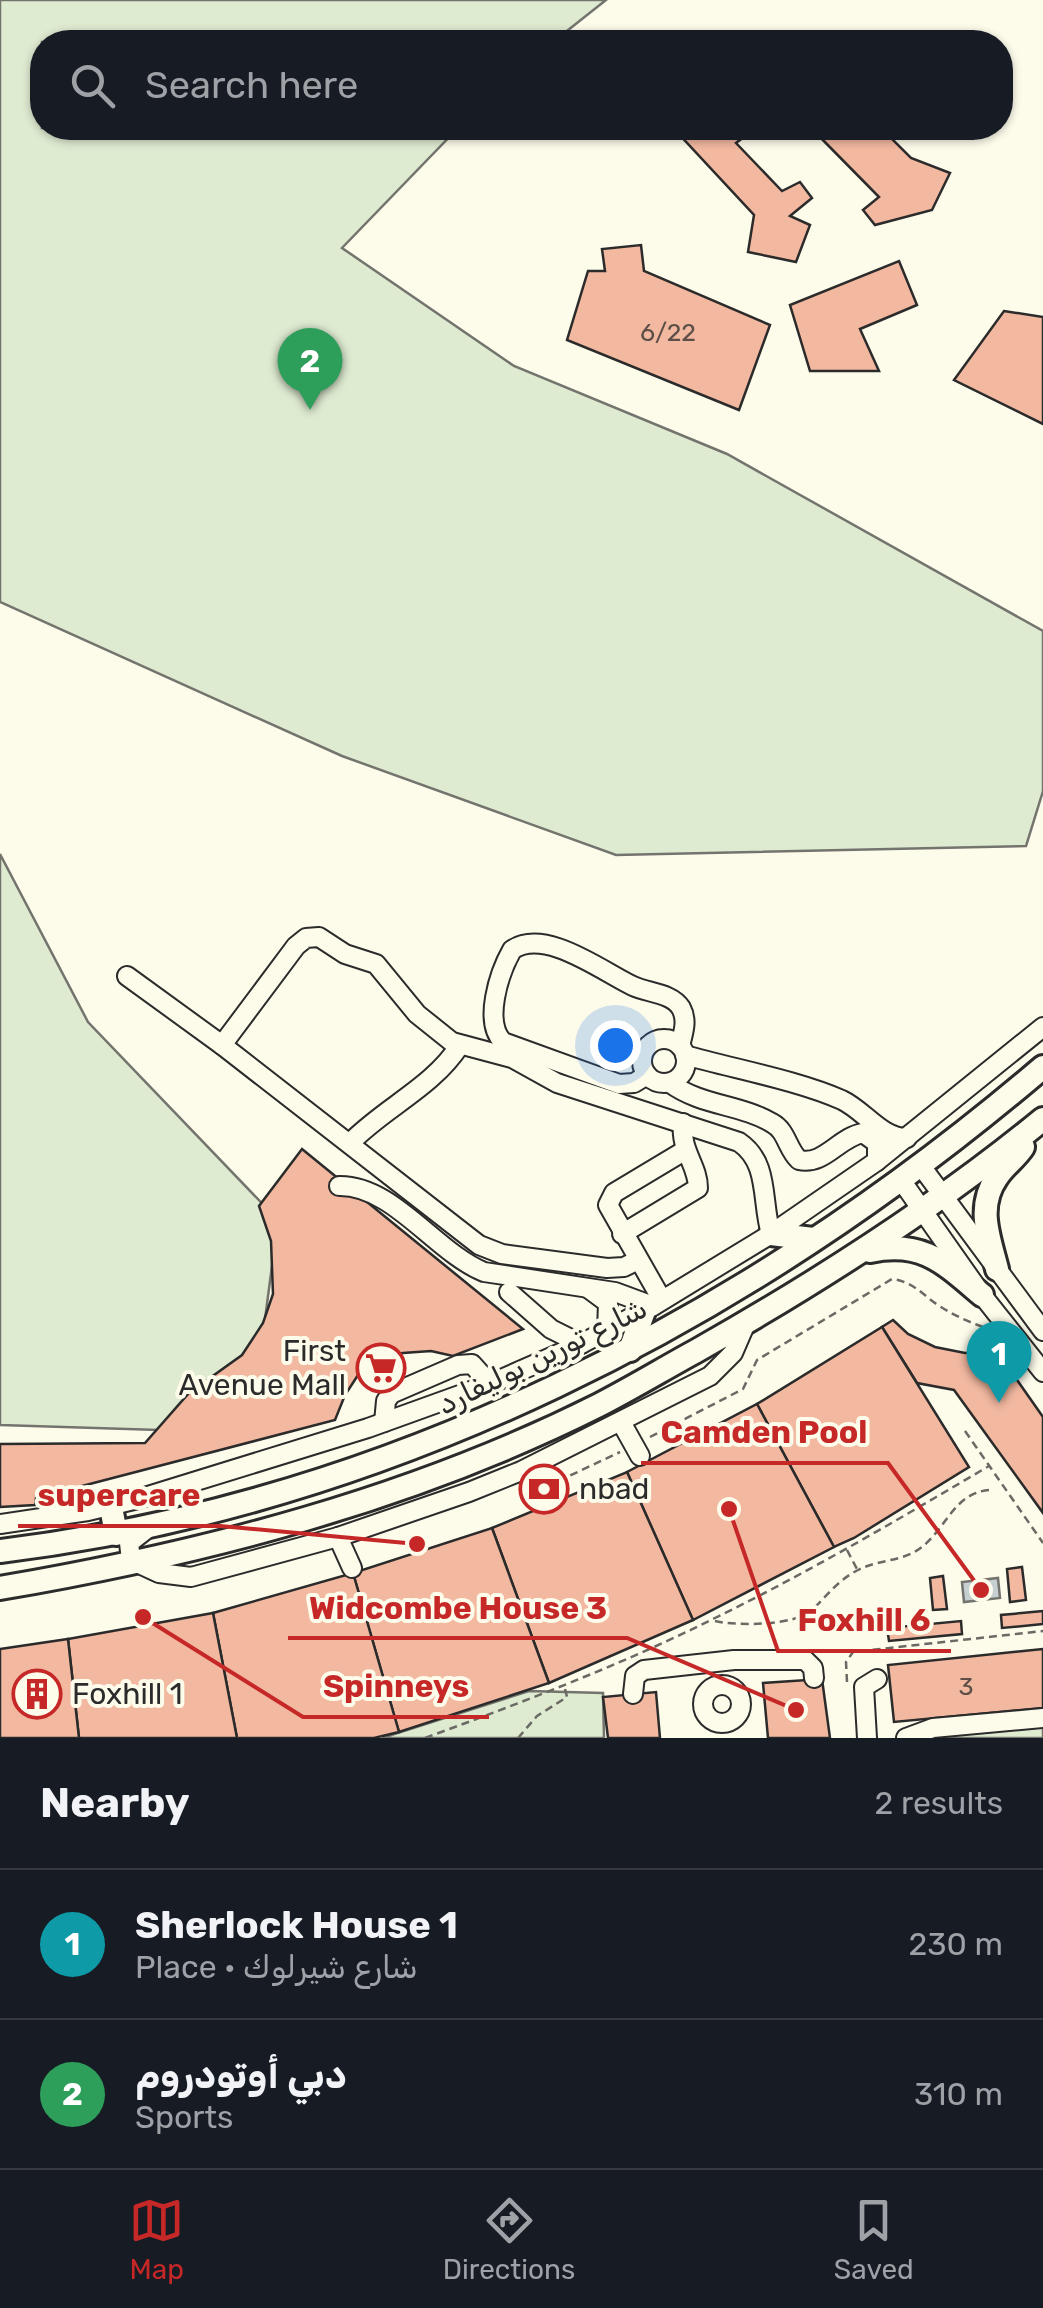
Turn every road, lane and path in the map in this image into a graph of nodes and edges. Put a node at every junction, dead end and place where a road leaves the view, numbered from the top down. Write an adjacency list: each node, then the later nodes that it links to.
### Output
1 (126, 976): 3 (street)
2 (1043, 1027): 12 (street)
3 (222, 1045): 4 (street); 13 (street)
4 (460, 1046): 9 (street); 13 (street)
5 (683, 1050): 7 (street); 7 (street); 8 (street); 11 (street)
6 (1043, 1067): 16 (main road, شارع تورين بوليفارد)
7 (647, 1076): 8 (street)
8 (670, 1083): 11 (street)
9 (683, 1123): 14 (street); 22 (street)
10 (1036, 1125): 19 (main road, شارع تورين بوليفارد); 26 (main road)
11 (868, 1127): 12 (street); 15 (street)
12 (907, 1138): 15 (street)
13 (350, 1142): 25 (street)
14 (684, 1151): 21 (street); 21 (street)
15 (877, 1162): 22 (street)
16 (921, 1166): 17 (main road, شارع تورين بوليفارد); 19 (street)
17 (901, 1180): 20 (street); 23 (main road, شارع تورين بوليفارد)
18 (339, 1186): 27 (street)
19 (942, 1195): 20 (main road, شارع تورين بوليفارد); 26 (street)
20 (922, 1209): 24 (main road, شارع تورين بوليفارد); 29 (street)
21 (622, 1234): 25 (street)
22 (772, 1234): 23 (main road); 30 (street)
23 (813, 1239): 36 (main road, شارع تورين بوليفارد)
24 (862, 1253): 29 (main road); 31 (main road, شارع تورين بوليفارد)
25 (638, 1260): 30 (street)
26 (997, 1269): 35 (street)
27 (589, 1288): 30 (street); 34 (street)
28 (508, 1292): 33 (street)
29 (982, 1294): 32 (street)
30 (653, 1306): 34 (street); 38 (main road)
31 (746, 1323): 43 (main road, شارع تورين بوليفارد); 45 (street)
32 (1007, 1324): 40 (street); 42 (street); 47 (path)
33 (550, 1330): 37 (street); 39 (street)
34 (607, 1331): 37 (street)
35 (1043, 1332)
36 (660, 1334): 38 (main road, شارع تورين بوليفارد); 43 (main road)
37 (581, 1344): 39 (street)
38 (630, 1350): 53 (main road, شارع تورين بوليفارد)
39 (546, 1360): 41 (street)
40 (1043, 1372)
41 (490, 1384): 44 (street); 44 (street)
42 (1043, 1387)
43 (598, 1406): 59 (main road, شارع تورين بوليفارد)
44 (384, 1422): 51 (street)
45 (621, 1422): 47 (street); 49 (street)
46 (965, 1431): 48 (path)
47 (637, 1451): 49 (path)
48 (989, 1466): 56 (path); 57 (path)
49 (521, 1471): 55 (street)
50 (990, 1490): 61 (path)
51 (112, 1506): 52 (street); 54 (main road)
52 (8, 1518)
53 (156, 1524): 54 (main road, شارع تورين بوليفارد); 59 (street)
54 (116, 1534): 58 (main road, شارع تورين بوليفارد)
55 (338, 1537): 59 (street); 60 (street)
56 (1043, 1542)
57 (847, 1550): 61 (path); 63 (path)
58 (0, 1551)
59 (136, 1564): 62 (main road, شارع تورين بوليفارد)
60 (352, 1568)
61 (858, 1570): 63 (path)
62 (0, 1588)
63 (712, 1620): 70 (path)
64 (1043, 1631): 68 (path)
65 (717, 1655): 66 (street); 69 (street); 71 (street)
66 (814, 1678)
67 (877, 1678): 76 (street)
68 (847, 1681)
69 (718, 1685): 73 (street); 73 (street)
70 (564, 1686): 74 (path); 75 (path)
71 (633, 1694)
72 (1043, 1718): 77 (street)
73 (724, 1730)
74 (425, 1738)
75 (518, 1738)
76 (866, 1738)
77 (906, 1738)

